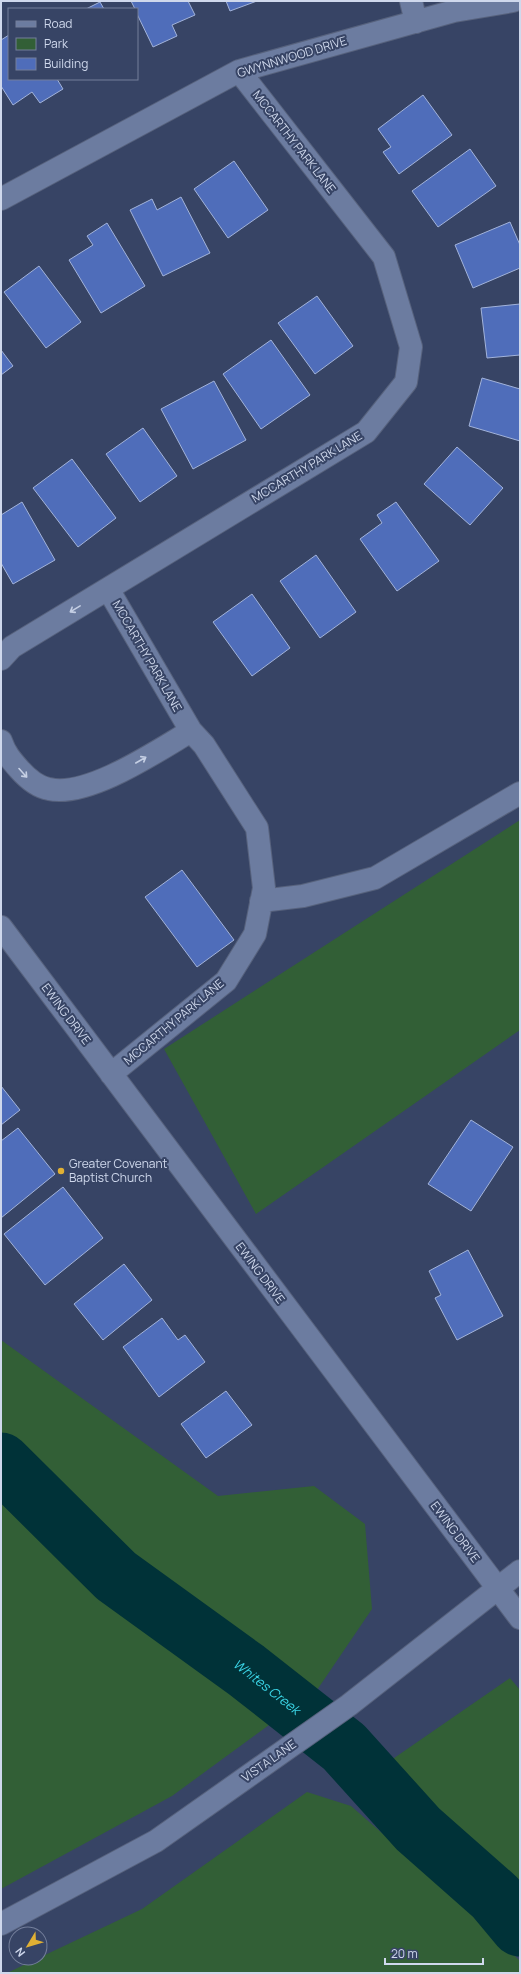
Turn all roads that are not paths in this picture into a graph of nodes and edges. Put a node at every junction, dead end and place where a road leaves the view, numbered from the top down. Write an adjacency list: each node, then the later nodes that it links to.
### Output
1 (514, 1): 2 (street, GWYNNWOOD DRIVE)
2 (414, 11): 3 (street, GWYNNWOOD DRIVE)
3 (239, 71): 4 (street, GWYNNWOOD DRIVE); 5 (street, MCCARTHY PARK LANE)
4 (1, 199)
5 (108, 589): 6 (street, MCCARTHY PARK LANE, one-way to 6); 7 (street, MCCARTHY PARK LANE)
6 (1, 659)
7 (191, 731): 8 (street, one-way to 7); 10 (street, MCCARTHY PARK LANE)
8 (1, 741)
9 (520, 793): 10 (street)
10 (261, 901): 12 (street, MCCARTHY PARK LANE)
11 (1, 928): 12 (street, EWING DRIVE)
12 (111, 1074): 14 (street, EWING DRIVE)
13 (520, 1571): 14 (street, VISTA LANE)
14 (498, 1589): 15 (street, EWING DRIVE); 16 (street, VISTA LANE)
15 (520, 1618)
16 (1, 1924)

